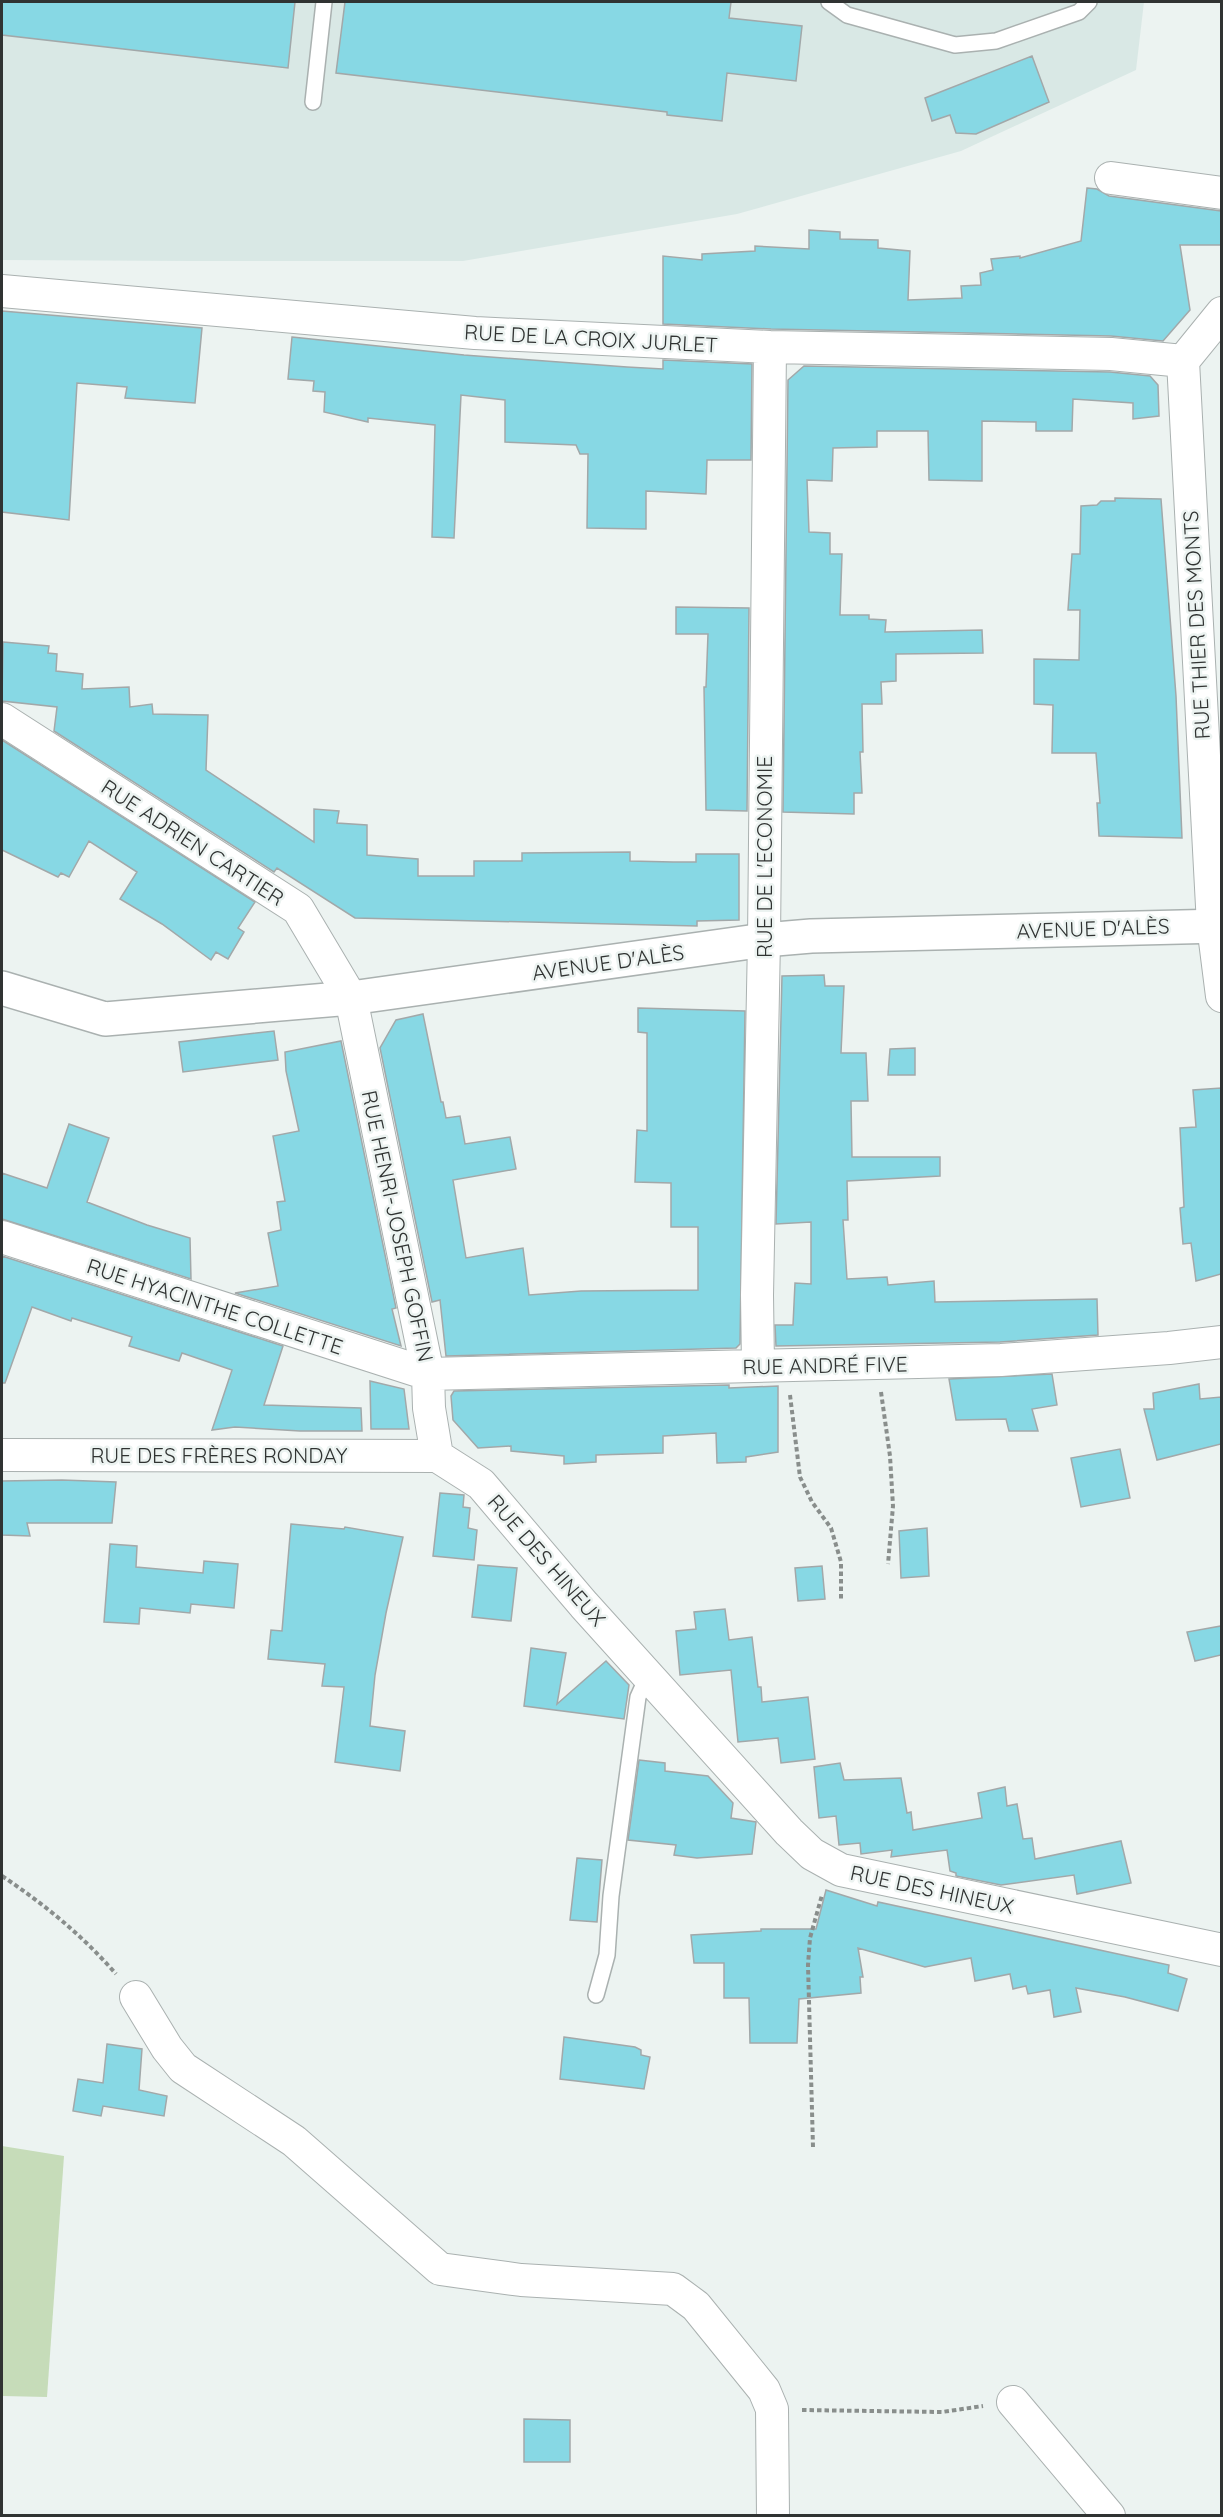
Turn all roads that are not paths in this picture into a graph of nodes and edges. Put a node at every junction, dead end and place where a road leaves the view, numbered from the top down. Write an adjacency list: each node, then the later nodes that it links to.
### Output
1 (324, 2): 4 (lane)
2 (829, 2): 3 (lane)
3 (1089, 2)
4 (313, 102)
5 (1111, 178): 6 (street)
6 (1221, 193)
7 (2, 291): 9 (street, RUE DE LA CROIX JURLET)
8 (1221, 313): 10 (street)
9 (770, 347): 10 (street, RUE DE LA CROIX JURLET); 13 (street, RUE DE L'ECONOMIE)
10 (1183, 361): 12 (street, RUE THIER DES MONTS)
11 (2, 718): 16 (street, RUE ADRIEN CARTIER)
12 (1217, 925): 13 (street, AVENUE D'ALÈS); 15 (street, RUE THIER DES MONTS)
13 (764, 940): 16 (street, AVENUE D'ALÈS); 19 (street, RUE DE L'ECONOMIE)
14 (2, 988): 16 (street, AVENUE D'ALÈS)
15 (1221, 996)
16 (351, 998): 20 (street, RUE HENRI-JOSEPH GOFFIN)
17 (2, 1237): 20 (street, RUE HYACINTHE COLLETTE)
18 (1221, 1342): 19 (street, RUE ANDRÉ FIVE)
19 (758, 1366): 20 (street, RUE ANDRÉ FIVE)
20 (428, 1374): 22 (street, RUE HENRI-JOSEPH GOFFIN)
21 (2, 1455): 22 (street, RUE DES FRÈRES RONDAY)
22 (437, 1456): 23 (street, RUE DES HINEUX)
23 (648, 1675): 24 (street, RUE DES HINEUX); 25 (lane)
24 (1221, 1950)
25 (596, 1995)
26 (136, 1997): 28 (street)
27 (1013, 2402): 29 (street)
28 (773, 2516)
29 (1109, 2516)

